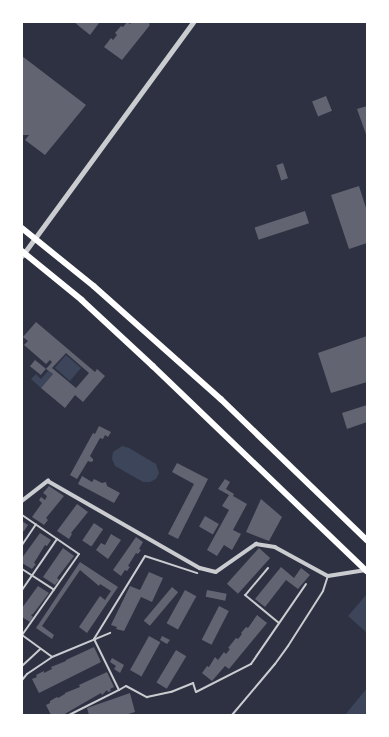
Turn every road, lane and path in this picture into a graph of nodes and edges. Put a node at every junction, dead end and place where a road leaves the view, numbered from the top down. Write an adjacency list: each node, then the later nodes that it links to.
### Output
1 (193, 22): 3 (street)
2 (22, 228): 3 (main road)
3 (36, 238): 4 (street); 9 (main road)
4 (23, 253): 13 (main road)
5 (22, 501): 16 (street)
6 (22, 515): 7 (lane)
7 (36, 524): 8 (lane); 10 (lane)
8 (57, 539): 15 (lane); 19 (lane)
9 (367, 540)
10 (22, 544)
11 (268, 568): 20 (lane)
12 (22, 569): 15 (lane)
13 (366, 570): 16 (street)
14 (197, 573): 23 (lane)
15 (32, 576): 18 (lane); 19 (lane)
16 (328, 576): 30 (lane)
17 (306, 584): 20 (lane)
18 (22, 590)
19 (54, 590): 22 (lane)
20 (279, 623): 28 (lane)
21 (110, 633): 23 (lane)
22 (22, 635): 24 (lane)
23 (94, 639): 25 (lane); 28 (lane)
24 (40, 649): 25 (lane); 26 (lane)
25 (52, 657): 27 (lane)
26 (22, 666)
27 (22, 680)
28 (119, 690): 29 (lane)
29 (69, 715)
30 (232, 715)

